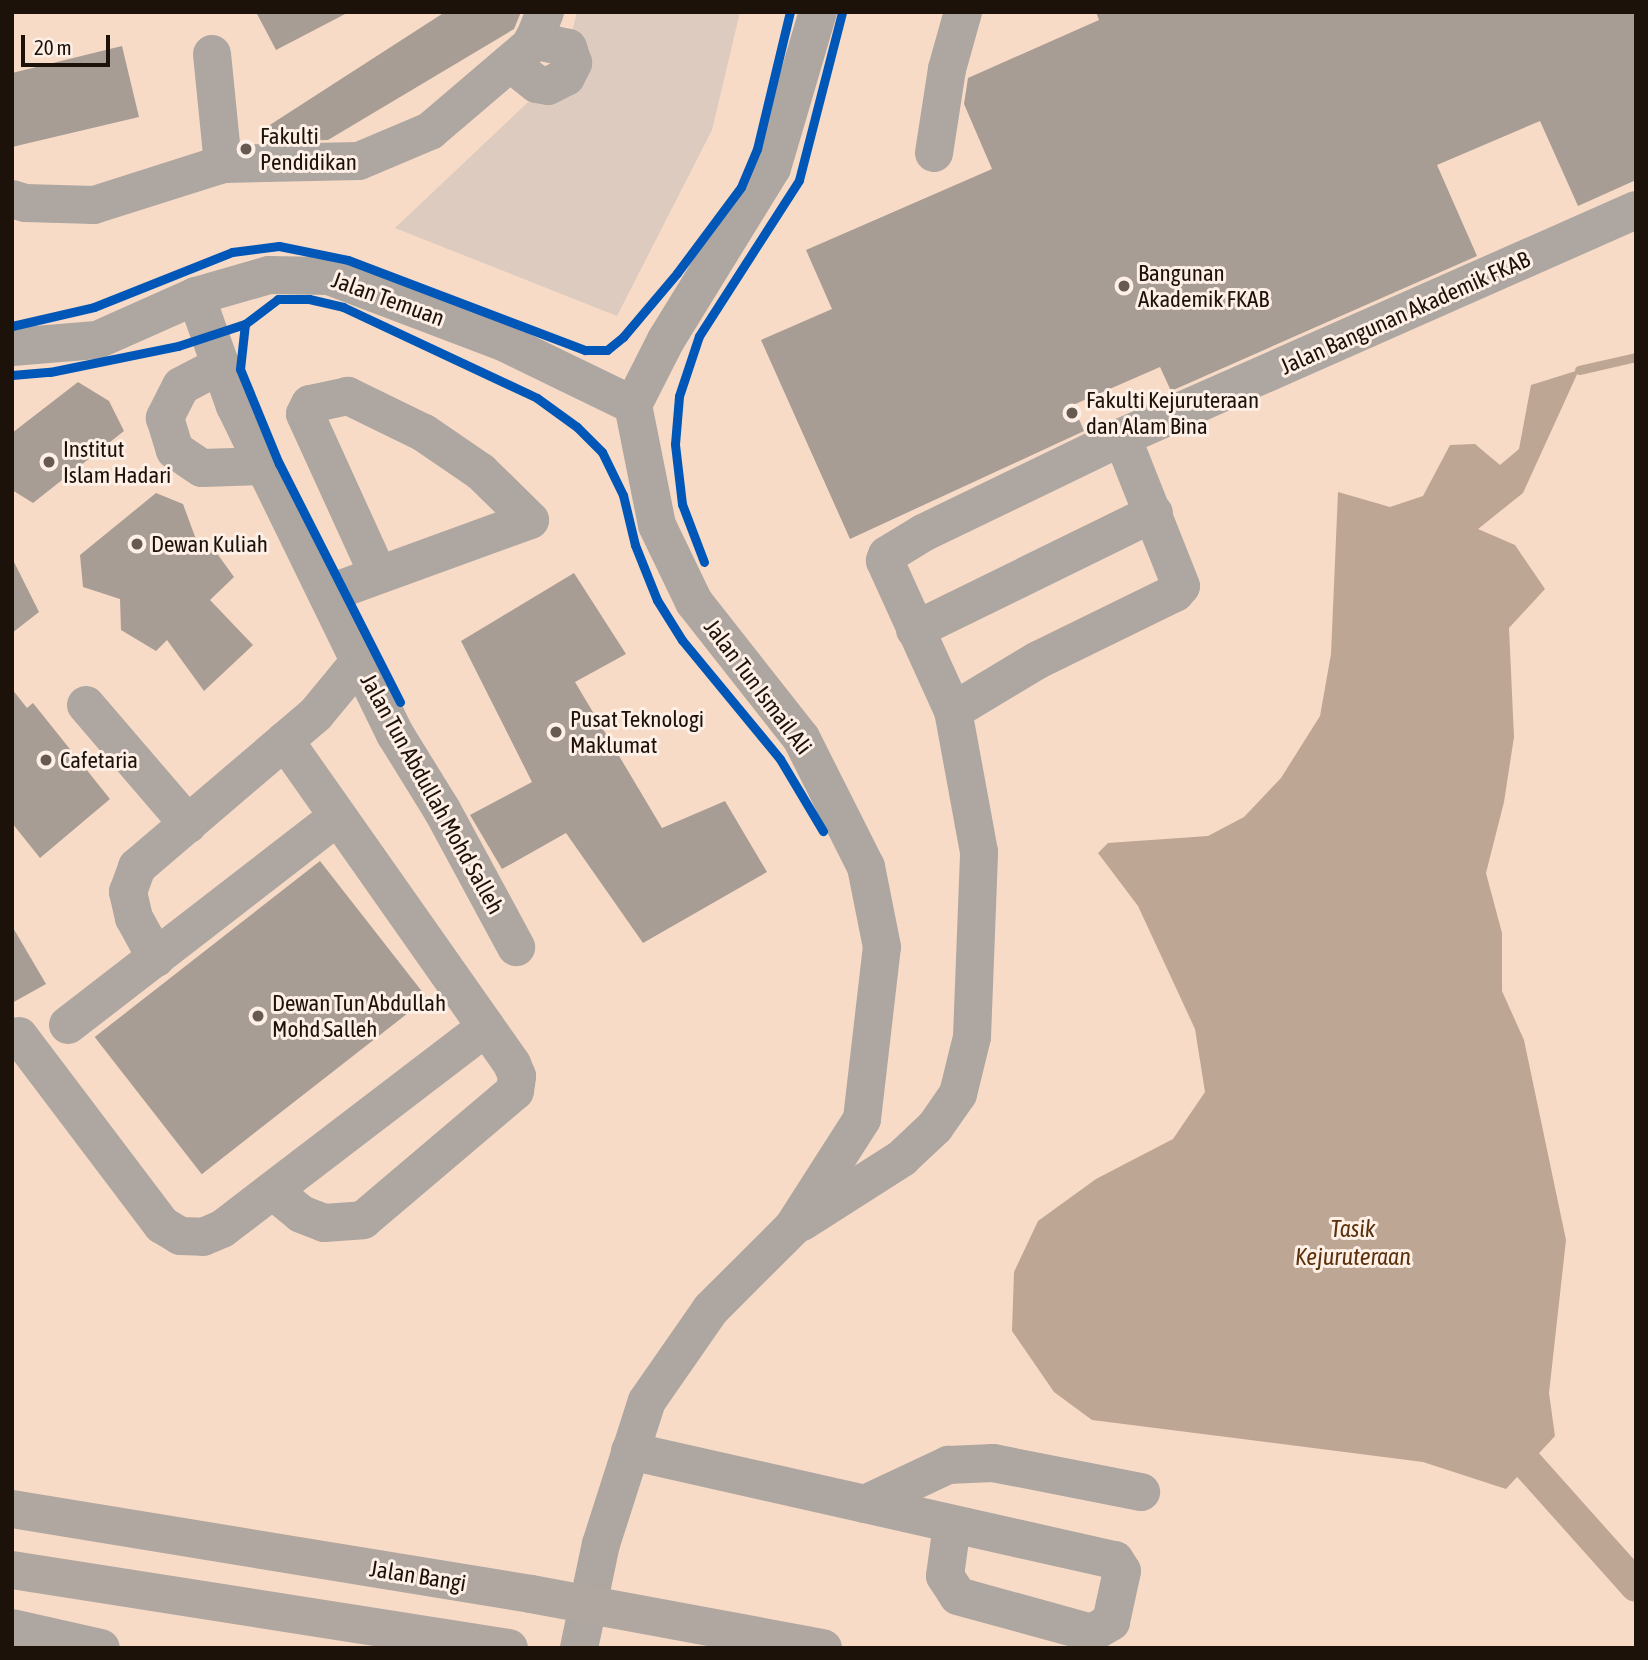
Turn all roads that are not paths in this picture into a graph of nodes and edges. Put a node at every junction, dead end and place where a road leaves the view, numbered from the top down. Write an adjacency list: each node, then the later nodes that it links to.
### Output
1 (818, 12): 12 (street)
2 (962, 12): 5 (street)
3 (529, 38): 6 (street)
4 (212, 54): 6 (street)
5 (934, 153)
6 (223, 164): 7 (street)
7 (12, 199)
8 (1636, 211): 13 (street, Jalan Bangunan Akademik FKAB)
9 (196, 296): 10 (street, Jalan Temuan); 11 (street, Jalan Tun Abdullah Mohd Salleh); 12 (street, Jalan Temuan)
10 (12, 347)
11 (221, 365): 14 (street, Jalan Tun Abdullah Mohd Salleh); 14 (street)
12 (633, 405): 31 (street, Jalan Tun Ismail Ali)
13 (1122, 437): 15 (street); 18 (street, Jalan Bangunan Akademik FKAB)
14 (264, 466): 17 (street, Jalan Tun Abdullah Mohd Salleh)
15 (1154, 513): 18 (street); 21 (street)
16 (378, 574): 16 (street); 17 (street)
17 (327, 594): 19 (street, Jalan Tun Abdullah Mohd Salleh)
18 (915, 630): 21 (street, Jalan Bangunan Akademik FKAB)
19 (359, 662): 22 (street); 25 (street, Jalan Tun Abdullah Mohd Salleh)
20 (86, 705): 24 (street)
21 (953, 710): 31 (street, Jalan Bangunan Akademik FKAB)
22 (285, 741): 23 (street); 24 (street)
23 (337, 817): 26 (street); 28 (street)
24 (188, 824): 26 (street)
25 (516, 947)
26 (156, 958): 27 (street)
27 (68, 1025)
28 (486, 1027): 30 (street); 30 (street)
29 (19, 1036): 30 (street)
30 (273, 1191)
31 (793, 1227): 32 (street, Jalan Tun Ismail Ali)
32 (630, 1451): 34 (street); 38 (street, Jalan Tun Ismail Ali)
33 (1141, 1492): 34 (street)
34 (864, 1504): 36 (street)
35 (12, 1509): 38 (main road, Jalan Bangi)
36 (952, 1524)
37 (12, 1570): 41 (main road)
38 (589, 1604): 42 (street, Jalan Tun Ismail Ali); 43 (main road, Jalan Bangi)
39 (12, 1628): 40 (street)
40 (101, 1648)
41 (509, 1648)
42 (579, 1648)
43 (823, 1648)

